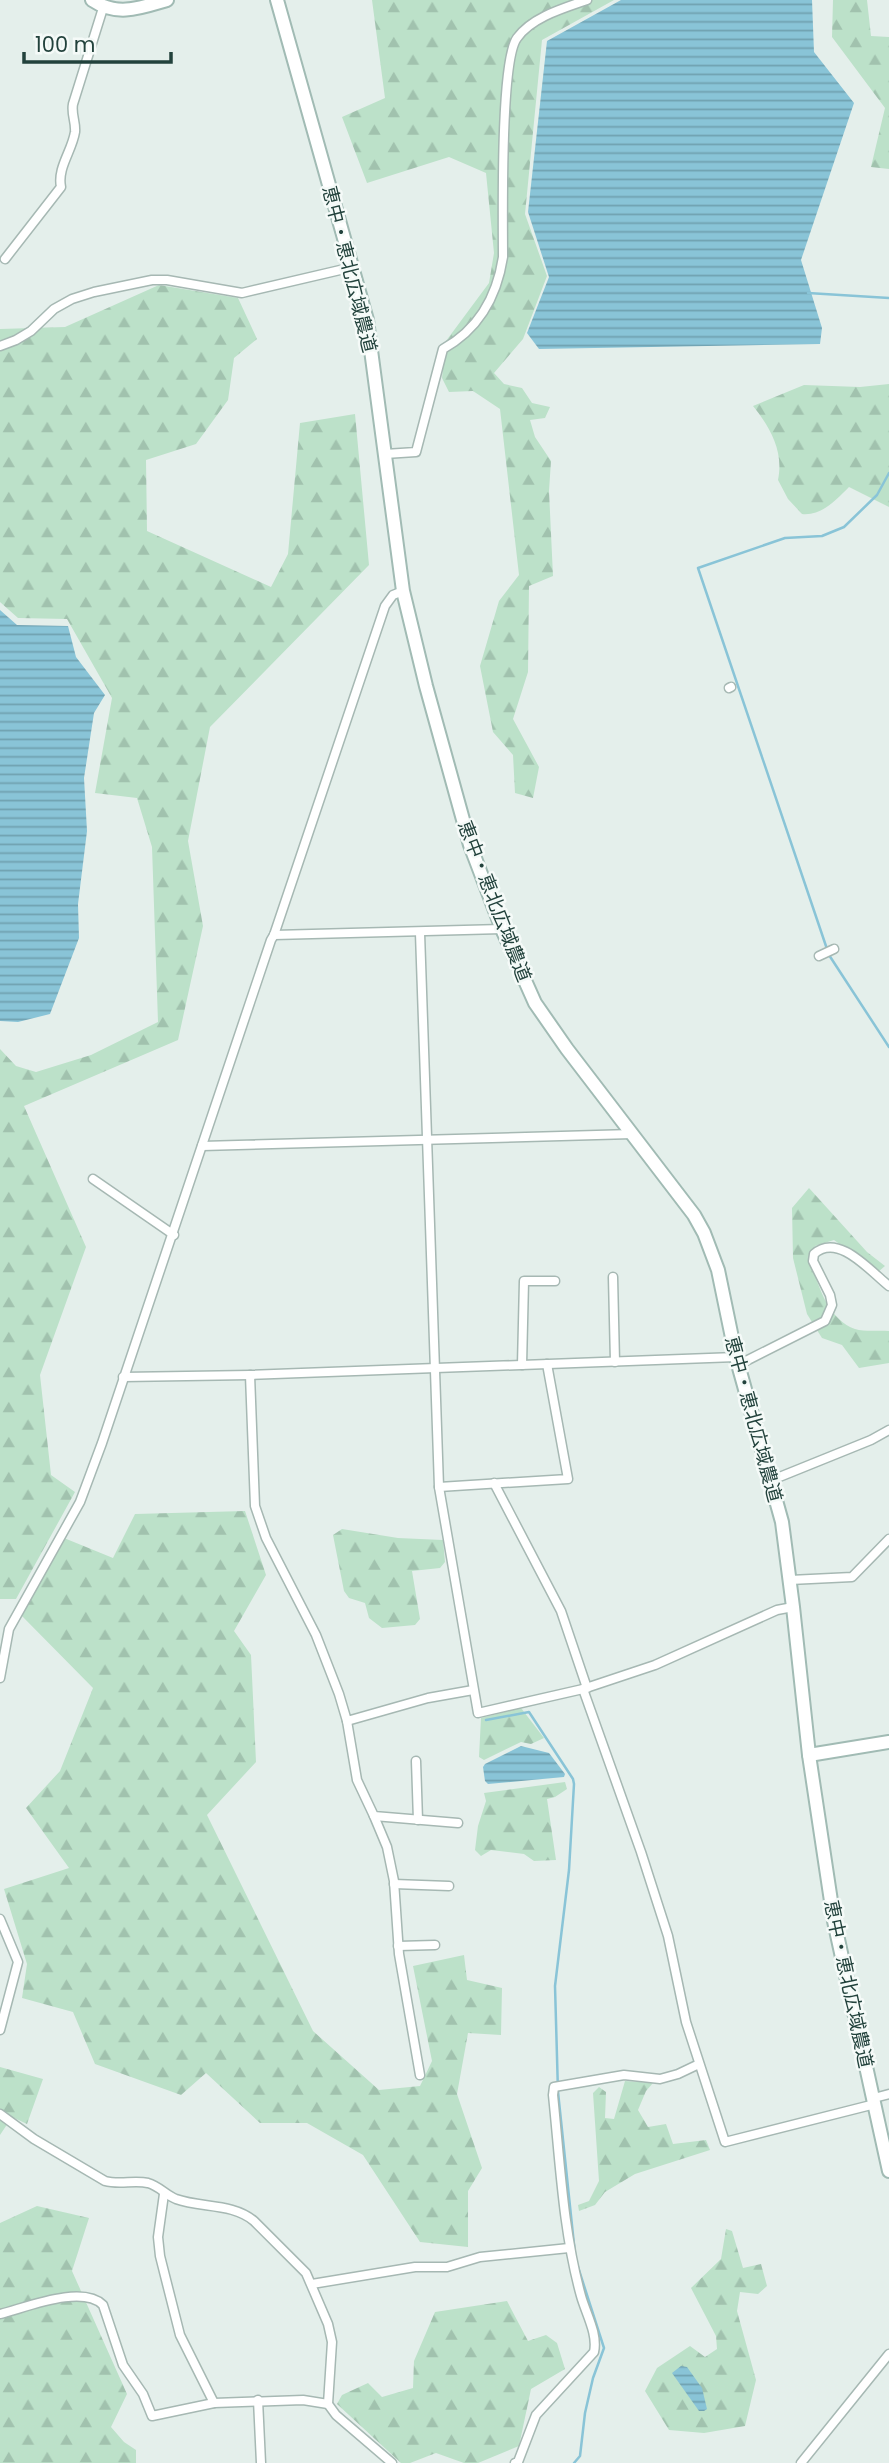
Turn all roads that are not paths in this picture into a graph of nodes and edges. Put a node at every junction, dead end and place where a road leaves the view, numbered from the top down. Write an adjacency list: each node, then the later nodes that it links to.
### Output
1 (92, 0): 5 (street)
2 (167, 0): 5 (street)
3 (277, 0): 7 (street, 恵中・恵北広域農道)
4 (587, 0): 9 (street)
5 (103, 8): 6 (street)
6 (5, 259)
7 (354, 267): 8 (street); 9 (street, 恵中・恵北広域農道)
8 (0, 346)
9 (385, 454): 10 (street, 恵中・恵北広域農道)
10 (403, 591): 11 (street, 恵中・恵北広域農道); 13 (street)
11 (502, 929): 12 (street); 16 (street, 恵中・恵北広域農道)
12 (420, 933): 13 (street); 17 (street)
13 (274, 935): 18 (street)
14 (834, 949): 15 (street)
15 (820, 955)
16 (632, 1134): 17 (street); 24 (street, 恵中・恵北広域農道)
17 (428, 1138): 18 (street); 28 (street)
18 (202, 1146): 20 (street)
19 (93, 1179): 20 (street)
20 (174, 1235): 30 (street)
21 (613, 1277): 25 (street)
22 (555, 1281): 27 (street)
23 (889, 1286): 24 (street)
24 (737, 1361): 25 (street); 32 (street, 恵中・恵北広域農道)
25 (615, 1362): 26 (street)
26 (547, 1364): 27 (street); 33 (street)
27 (522, 1365): 28 (street)
28 (435, 1366): 29 (street); 34 (street)
29 (250, 1374): 30 (street); 41 (street)
30 (123, 1377): 38 (street)
31 (889, 1430): 32 (street)
32 (772, 1480): 36 (street, 恵中・恵北広域農道)
33 (494, 1483): 34 (street); 39 (street)
34 (439, 1487): 40 (street)
35 (889, 1539): 36 (street)
36 (790, 1580): 37 (street, 恵中・恵北広域農道)
37 (793, 1607): 39 (street); 43 (street, 恵中・恵北広域農道)
38 (0, 1678)
39 (585, 1689): 40 (street); 54 (street)
40 (473, 1690): 41 (street)
41 (347, 1721): 45 (street)
42 (889, 1742): 43 (street)
43 (809, 1755): 57 (street, 恵中・恵北広域農道)
44 (416, 1761): 46 (street)
45 (374, 1816): 46 (street); 48 (street)
46 (418, 1819): 47 (street)
47 (458, 1823)
48 (394, 1884): 49 (street); 52 (street)
49 (449, 1886)
50 (0, 1919): 53 (street)
51 (435, 1945): 52 (street)
52 (398, 1946): 55 (street)
53 (0, 2030)
54 (699, 2064): 57 (street); 61 (street)
55 (420, 2075)
56 (889, 2094): 57 (street)
57 (874, 2101): 59 (street, 恵中・恵北広域農道)
58 (0, 2114): 60 (street)
59 (889, 2171)
60 (164, 2194): 62 (street); 66 (street)
61 (569, 2248): 62 (street); 70 (street)
62 (312, 2284): 67 (street)
63 (0, 2314): 66 (street)
64 (889, 2354): 71 (street)
65 (258, 2400): 66 (street); 67 (street); 68 (street)
66 (214, 2403)
67 (328, 2404): 69 (street)
68 (261, 2463)
69 (392, 2463)
70 (515, 2463)
71 (801, 2463)

